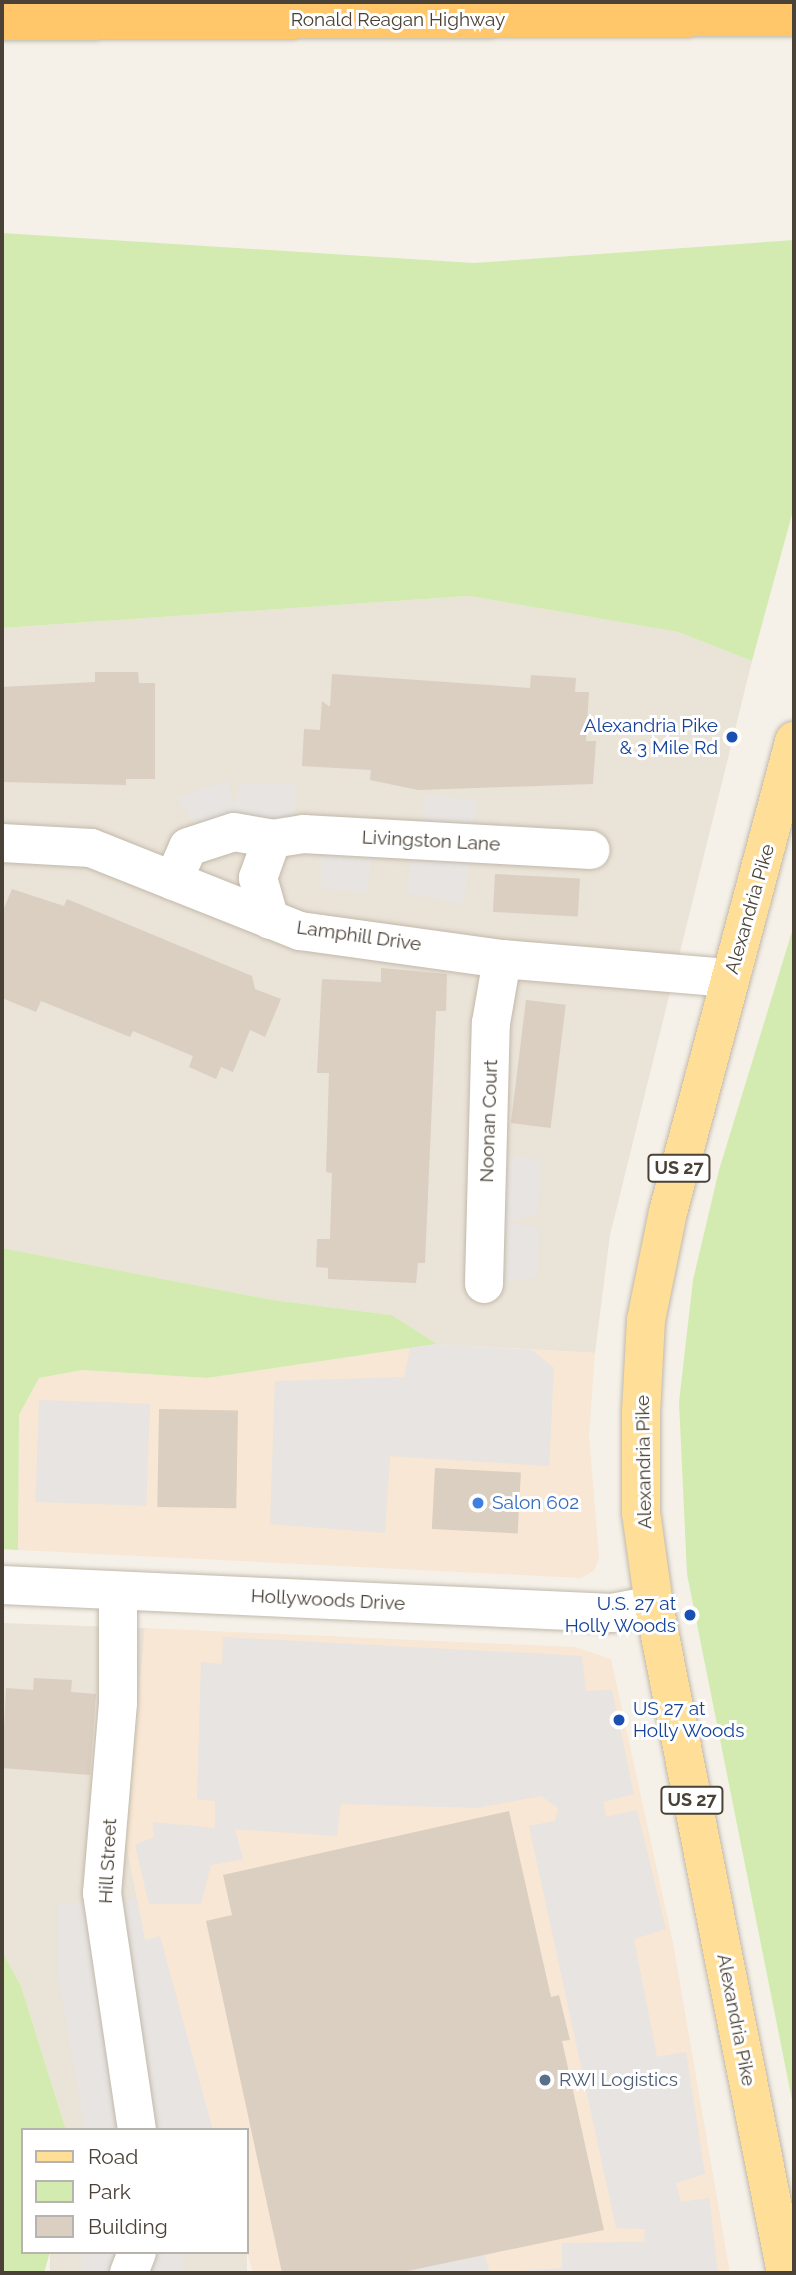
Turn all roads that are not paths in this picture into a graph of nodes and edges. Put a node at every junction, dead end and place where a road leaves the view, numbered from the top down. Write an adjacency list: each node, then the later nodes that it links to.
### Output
1 (794, 17): 2 (highway, Ronald Reagan Highway)
2 (2, 22)
3 (794, 741): 4 (main road, Alexandria Pike / US 27)
4 (784, 824): 11 (main road, Alexandria Pike / US 27)
5 (272, 839): 7 (street, Livingston Lane); 8 (street, Livingston Lane); 9 (street)
6 (2, 843): 8 (street, Lamphill Drive)
7 (591, 850)
8 (173, 881): 9 (street, Lamphill Drive)
9 (270, 920): 10 (street, Lamphill Drive)
10 (502, 959): 11 (street, Lamphill Drive); 12 (street, Noonan Court)
11 (730, 978): 15 (main road, Alexandria Pike / US 27)
12 (484, 1284)
13 (2, 1585): 14 (street, Hollywoods Drive)
14 (118, 1591): 15 (street, Hollywoods Drive); 16 (street, Hill Street)
15 (654, 1605): 18 (main road, Alexandria Pike / US 27)
16 (137, 2128)
17 (136, 2254): 19 (street)
18 (788, 2260)
19 (129, 2273)

